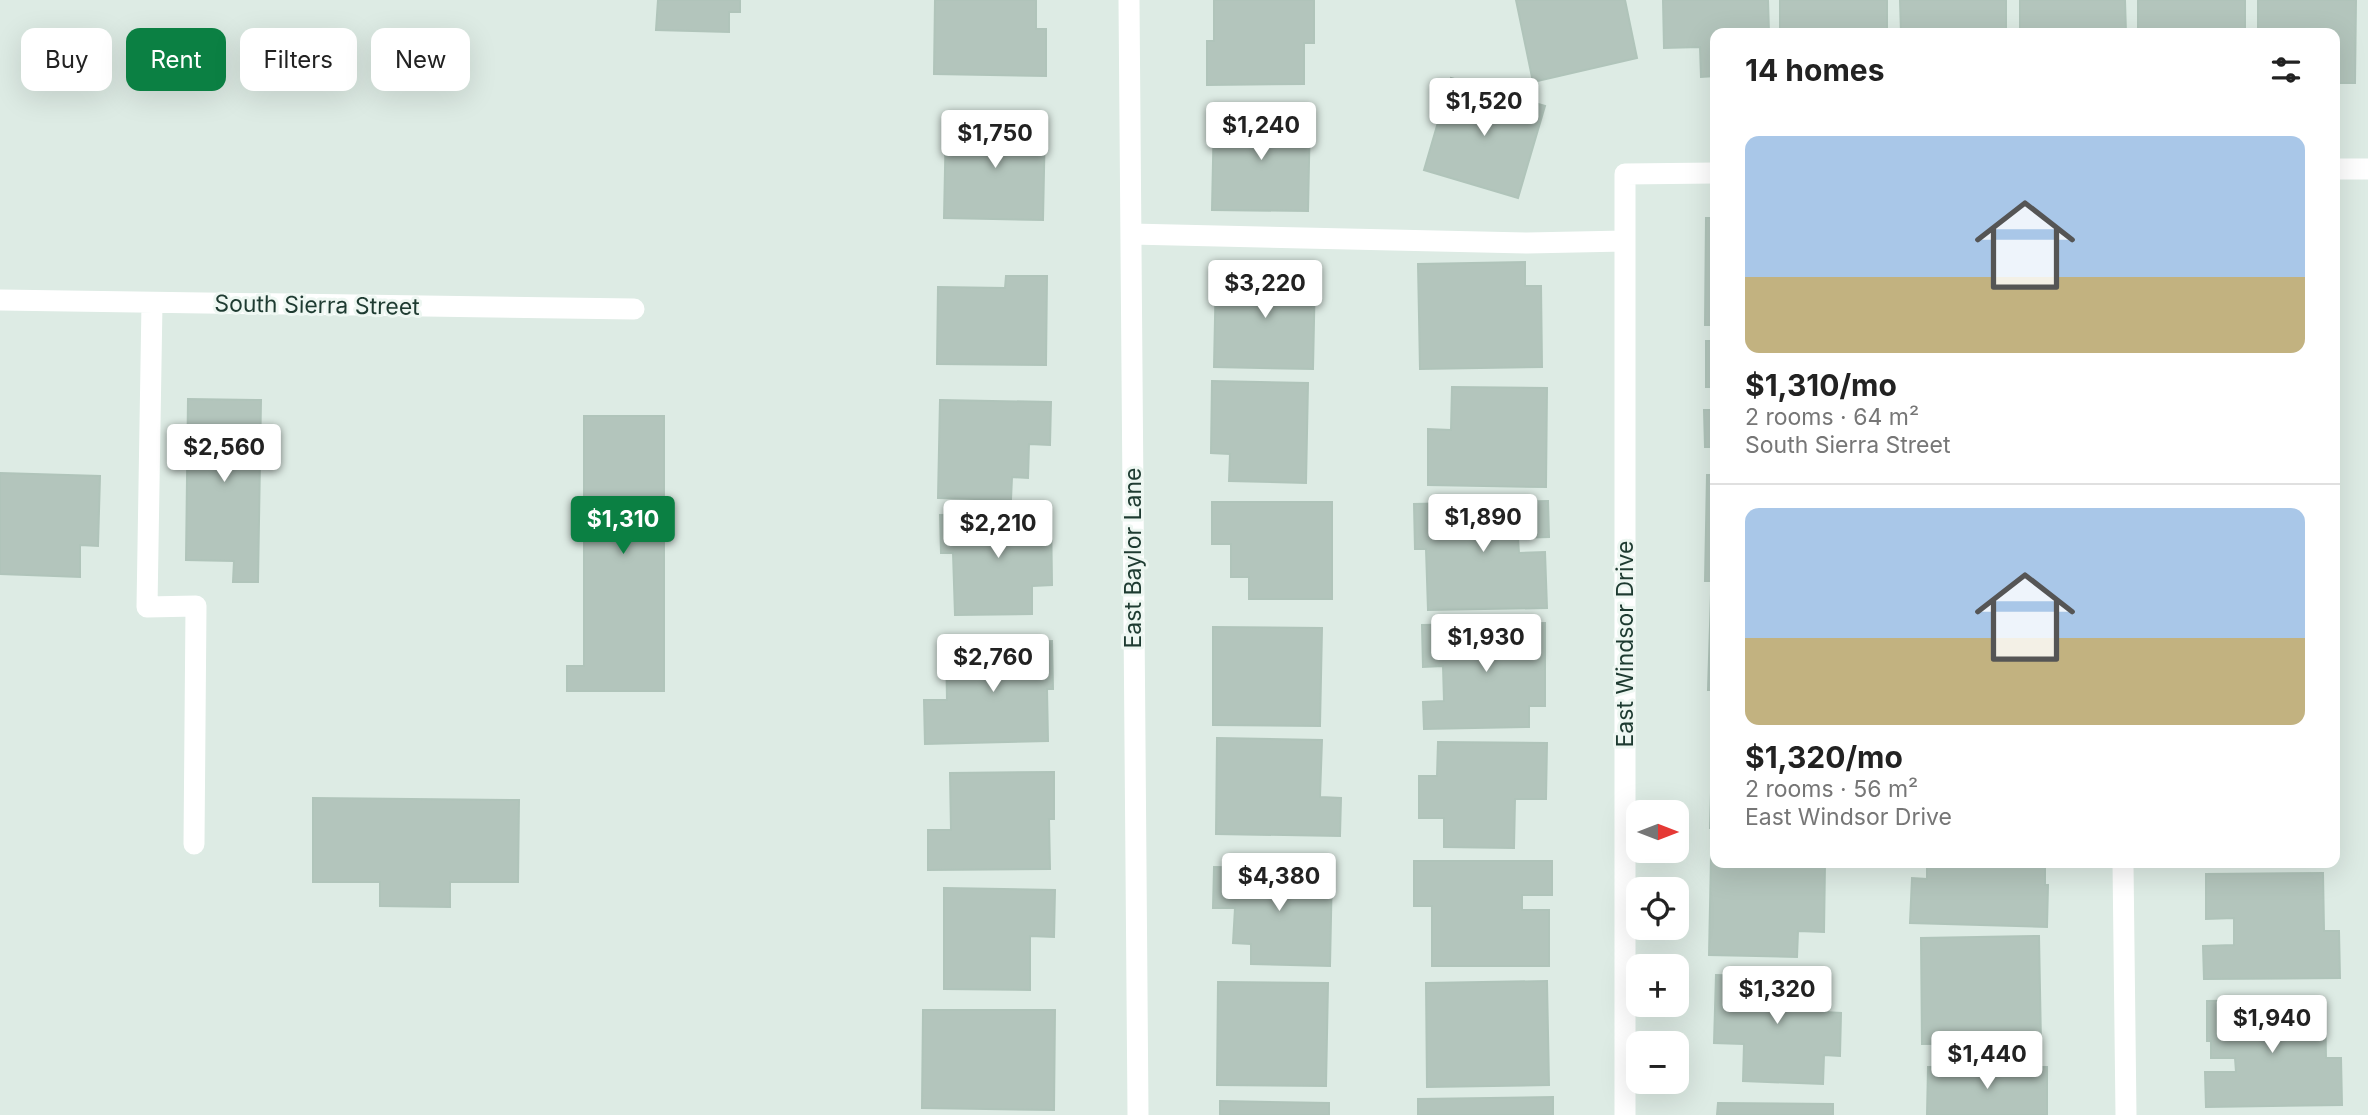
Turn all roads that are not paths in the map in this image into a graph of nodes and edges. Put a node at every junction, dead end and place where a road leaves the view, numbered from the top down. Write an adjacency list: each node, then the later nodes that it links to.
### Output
1 (1129, 0): 5 (street, East Baylor Lane)
2 (2340, 169): 3 (street)
3 (2368, 169)
4 (1710, 173): 6 (street, East Windsor Drive)
5 (1130, 234): 6 (street); 12 (street, East Baylor Lane)
6 (1625, 241): 13 (street, East Windsor Drive)
7 (0, 300): 8 (street, South Sierra Street)
8 (152, 303): 9 (street, South Sierra Street); 10 (street)
9 (634, 309)
10 (194, 844)
11 (2123, 868): 14 (street)
12 (1138, 1115)
13 (1625, 1115)
14 (2126, 1115)

